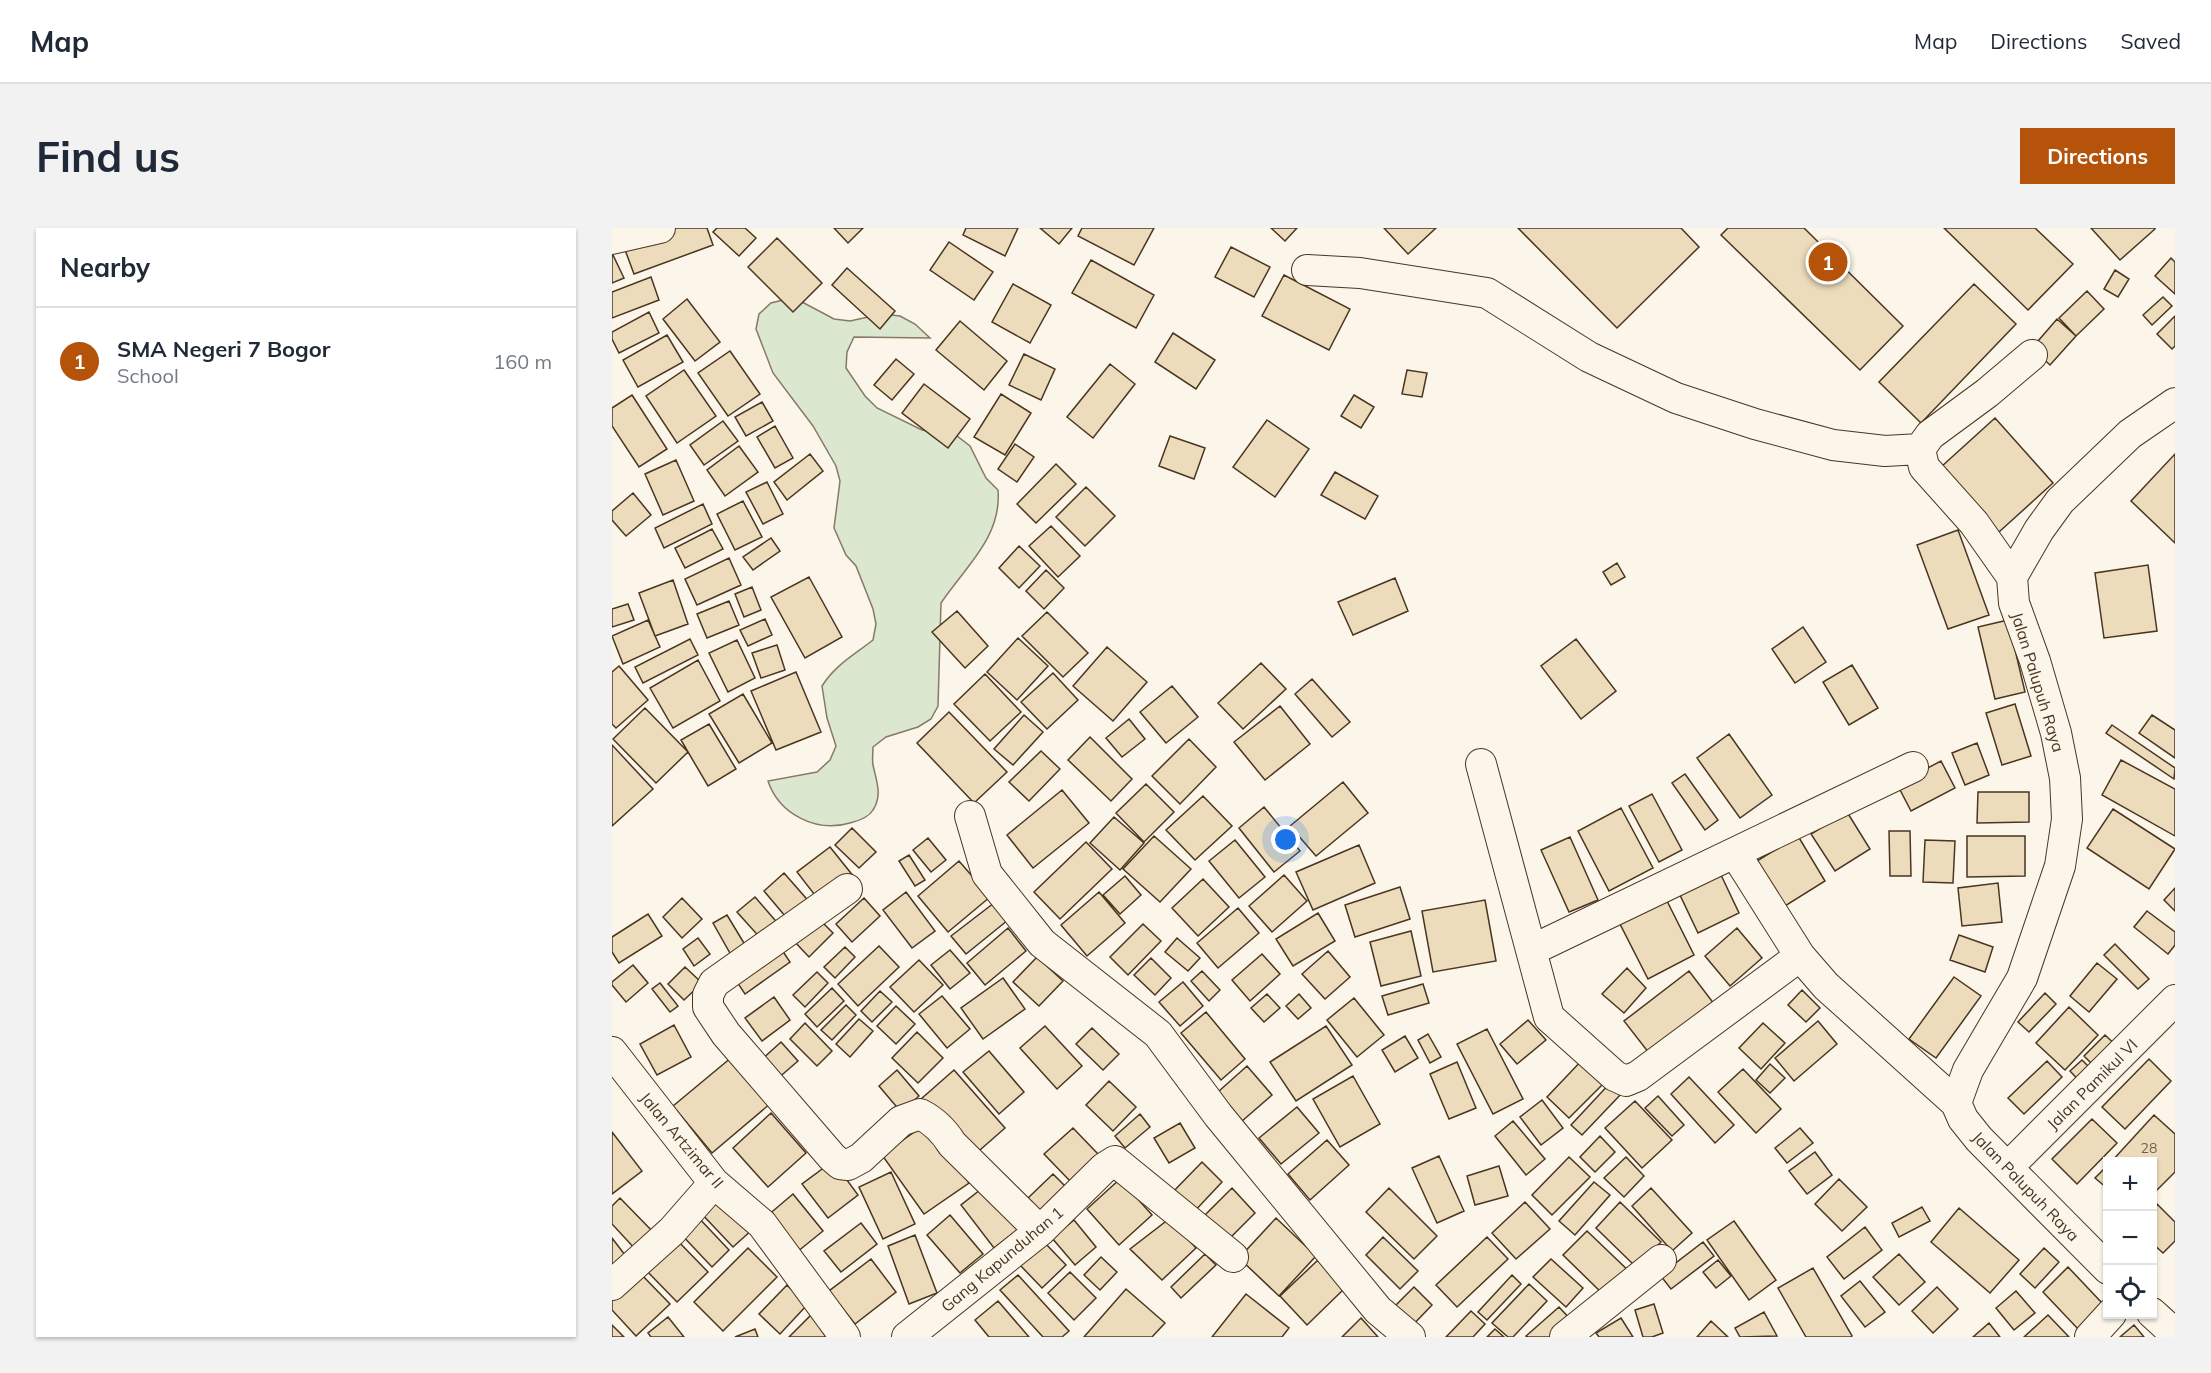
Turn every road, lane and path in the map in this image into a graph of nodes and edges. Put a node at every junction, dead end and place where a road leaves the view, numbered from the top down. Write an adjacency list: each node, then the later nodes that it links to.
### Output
1 (660, 228): 2 (street)
2 (612, 239)
3 (1307, 270): 6 (street)
4 (2032, 355): 6 (street)
5 (2175, 404): 7 (street)
6 (1920, 449): 7 (street)
7 (2012, 577): 17 (street, Jalan Palupuh Raya)
8 (1481, 765): 13 (street)
9 (1913, 767): 11 (street)
10 (970, 816): 30 (street)
11 (1736, 853): 13 (street); 14 (street)
12 (847, 889): 20 (street)
13 (1532, 950): 14 (street)
14 (1800, 956): 17 (street)
15 (2169, 1019): 18 (street, Jalan Pamikul VI)
16 (612, 1052): 19 (street, Jalan Artzimar II)
17 (1956, 1103): 18 (street, Jalan Palupuh Raya)
18 (2008, 1167): 23 (street, Jalan Palupuh Raya)
19 (714, 1183): 24 (street); 28 (street, Jalan Artzimar II)
20 (1040, 1231): 21 (street, Gang Kapunduhan 1); 29 (street, Gang Kapunduhan 1)
21 (1233, 1257)
22 (1661, 1260): 31 (street)
23 (2104, 1265)
24 (612, 1285)
25 (2157, 1317): 27 (street)
26 (2106, 1319): 32 (street)
27 (2175, 1334)
28 (846, 1337)
29 (908, 1337)
30 (1410, 1337)
31 (1565, 1337)
32 (2090, 1337)

